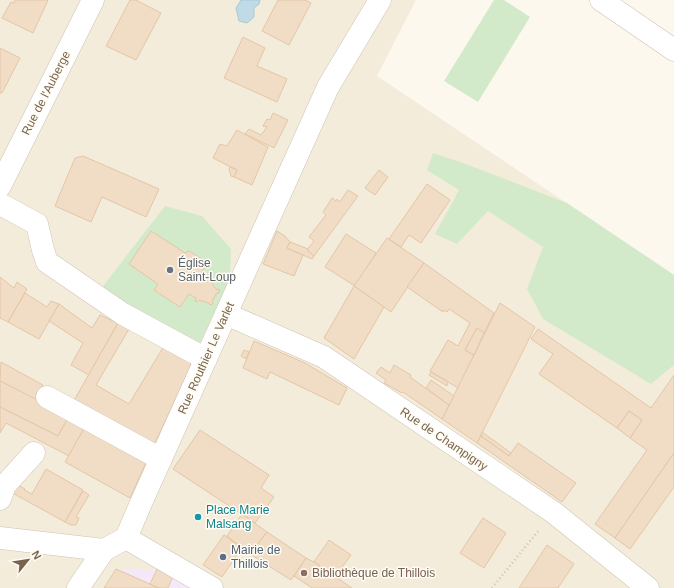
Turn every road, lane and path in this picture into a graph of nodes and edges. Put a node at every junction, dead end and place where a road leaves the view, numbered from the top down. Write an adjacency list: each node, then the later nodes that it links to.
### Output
1 (93, 0): 5 (street, Rue de l'Auberge)
2 (380, 0): 7 (street, Rue Routhier Le Varlet)
3 (601, 0): 4 (street)
4 (674, 50)
5 (0, 186)
6 (0, 204): 8 (street)
7 (226, 314): 8 (street, Rue Routhier Le Varlet); 13 (street, Rue de Champigny)
8 (206, 359): 11 (street, Rue Routhier Le Varlet)
9 (48, 397): 11 (street)
10 (34, 453): 12 (street)
11 (161, 459): 15 (street, Rue Routhier Le Varlet)
12 (0, 499)
13 (554, 512): 19 (path); 20 (street, Rue de Champigny)
14 (1, 532): 16 (street)
15 (126, 538): 16 (street); 18 (street)
16 (104, 550): 17 (street)
17 (78, 588)
18 (212, 588)
19 (492, 588)
20 (648, 588)

